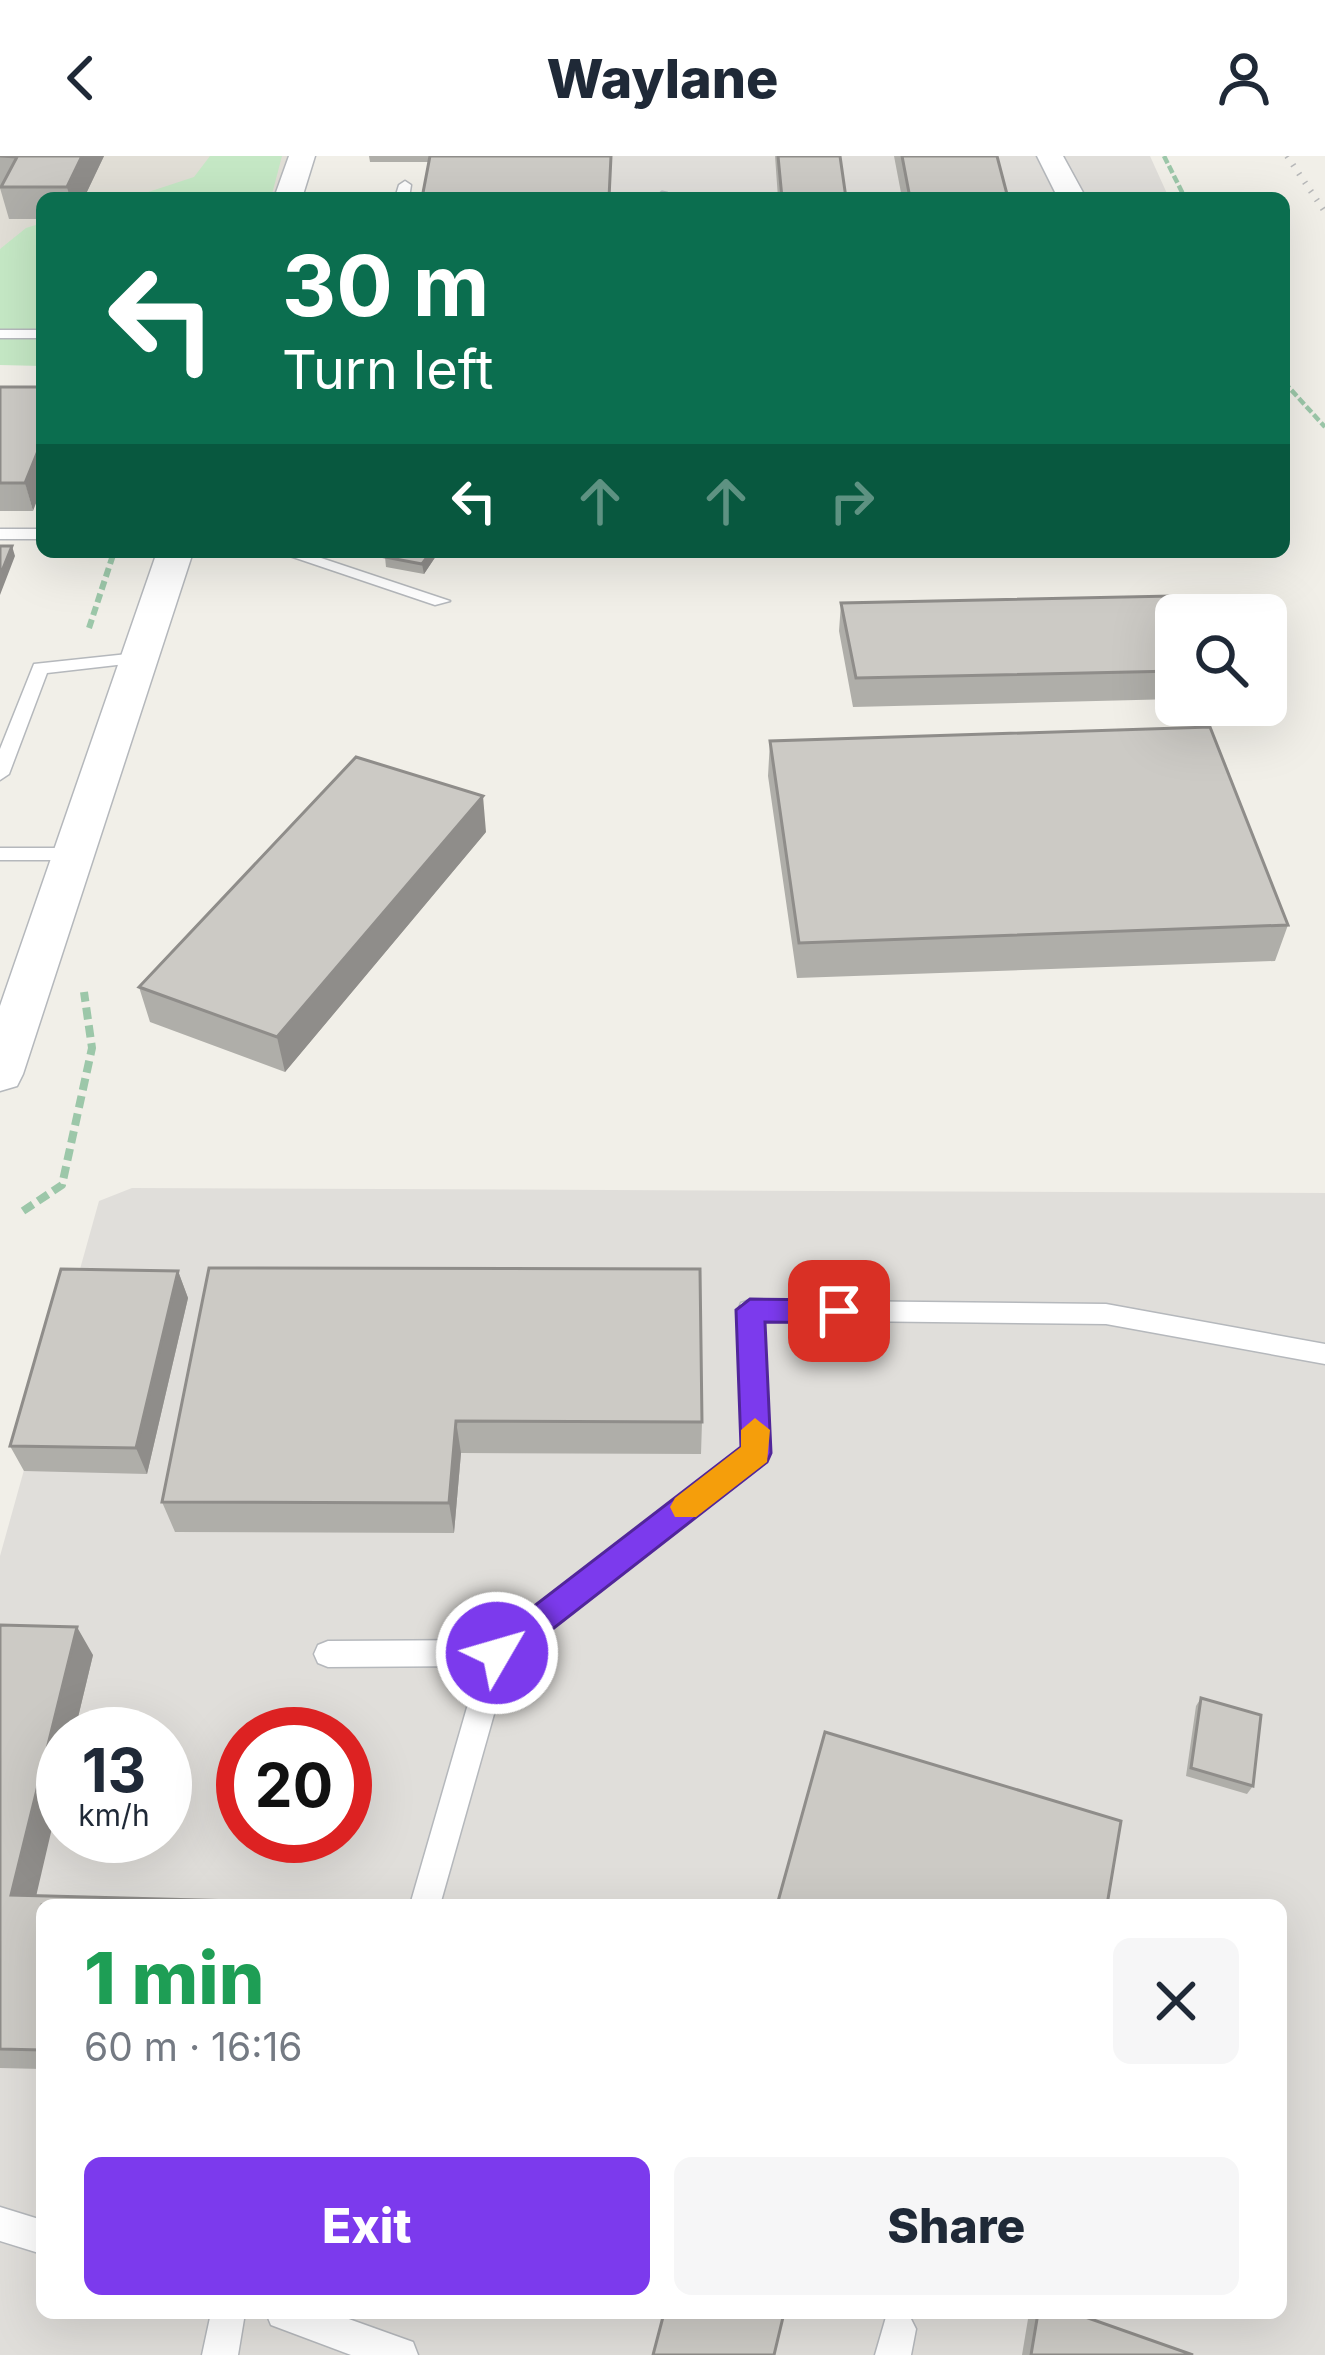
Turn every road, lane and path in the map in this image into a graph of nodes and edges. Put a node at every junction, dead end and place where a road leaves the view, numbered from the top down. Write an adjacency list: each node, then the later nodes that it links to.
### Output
1 (302, 156): 4 (street)
2 (1050, 156): 5 (street)
3 (1164, 156): 6 (path)
4 (290, 192)
5 (1069, 192)
6 (1182, 192)
7 (0, 334): 8 (lane)
8 (36, 334)
9 (1290, 389): 10 (path)
10 (1325, 427)
11 (0, 534): 12 (lane)
12 (36, 534)
13 (112, 558): 18 (path)
14 (173, 558): 17 (street)
15 (305, 558): 16 (lane)
16 (441, 601)
17 (136, 658): 18 (lane); 21 (street)
18 (77, 664): 19 (lane)
19 (0, 774)
20 (0, 854): 21 (lane)
21 (74, 854): 22 (street)
22 (0, 1074)
23 (1325, 1354): 24 (lane)
24 (497, 1653): 25 (lane); 26 (lane)
25 (328, 1654)
26 (427, 1899)
27 (0, 2224): 28 (lane)
28 (36, 2234)
29 (227, 2319): 31 (lane)
30 (300, 2319): 32 (lane)
31 (220, 2355)
32 (400, 2355)

